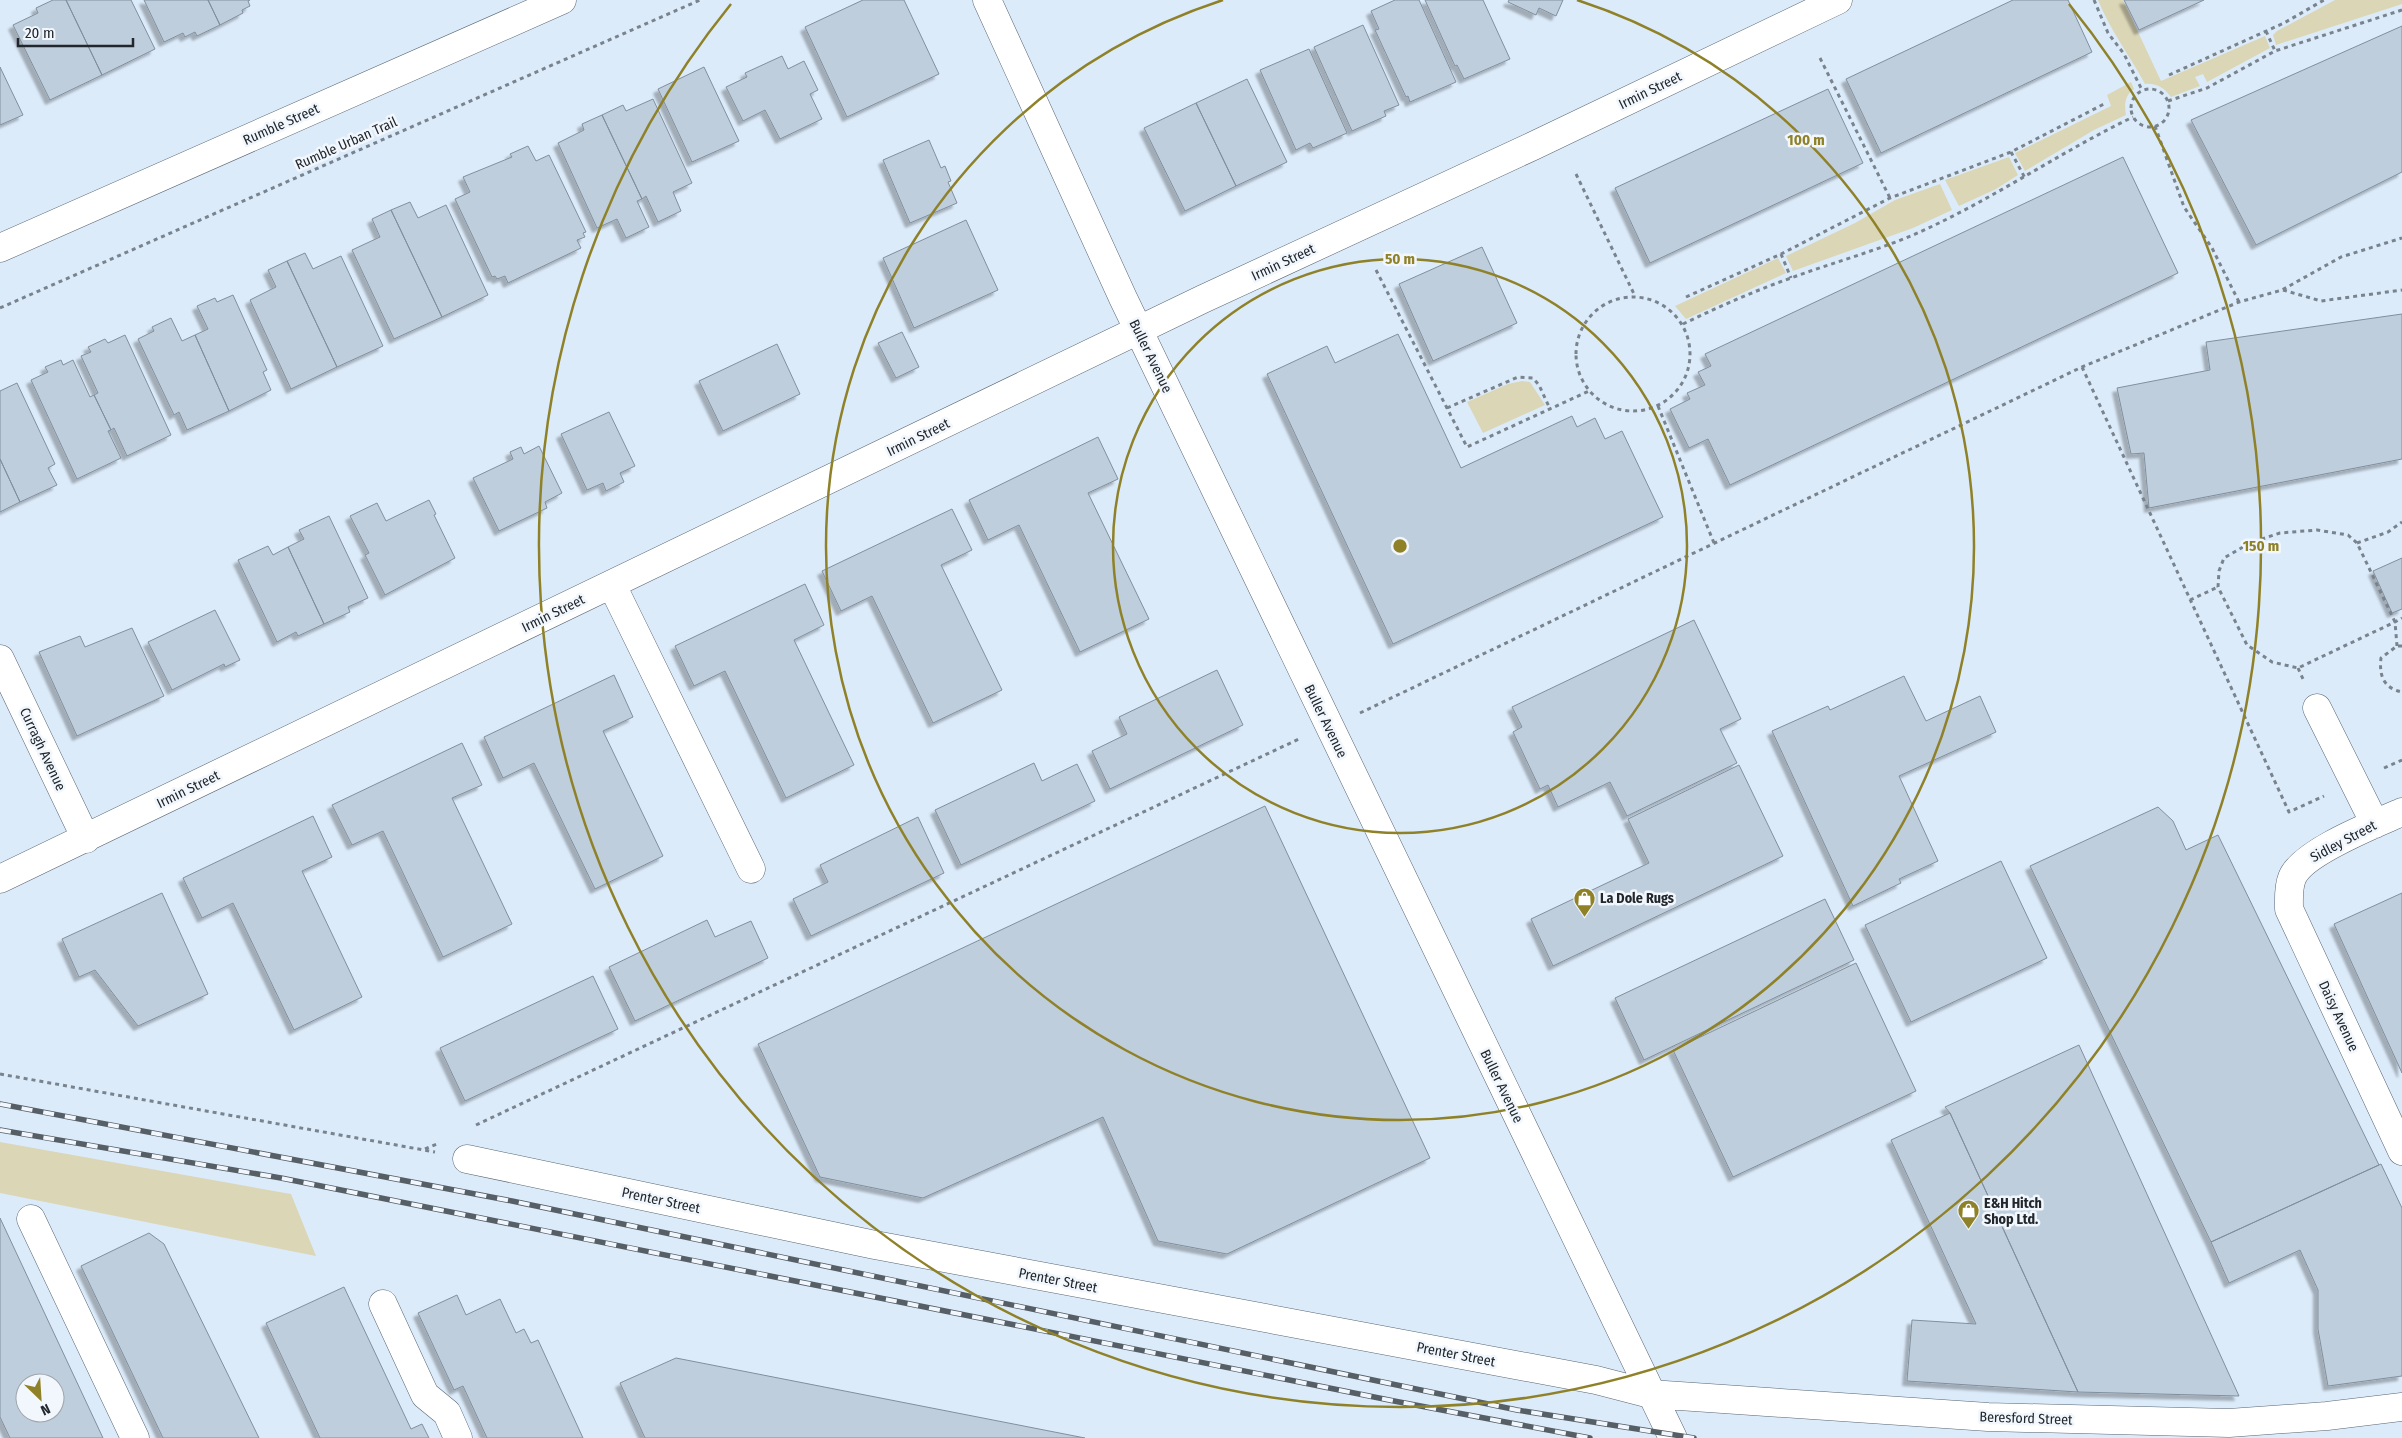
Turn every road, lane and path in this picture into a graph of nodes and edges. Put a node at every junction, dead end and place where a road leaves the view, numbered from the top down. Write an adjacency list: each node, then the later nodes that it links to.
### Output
1 (562, 0): 22 (street, Rumble Street)
2 (700, 0): 31 (path, Rumble Urban Trail)
3 (987, 0): 33 (street, Buller Avenue)
4 (1838, 0): 33 (street, Irmin Street)
5 (2094, 0): 12 (path)
6 (2324, 0): 8 (path)
7 (2402, 10): 9 (path)
8 (2266, 31): 9 (path); 11 (path)
9 (2275, 51): 13 (path)
10 (1820, 58): 20 (path)
11 (2169, 75)
12 (2142, 90): 13 (path); 15 (path)
13 (2168, 101): 16 (path)
14 (2106, 103): 17 (path)
15 (2133, 117): 16 (path); 19 (path)
16 (2155, 126): 30 (path)
17 (2011, 152): 19 (path); 20 (path)
18 (1576, 174): 28 (path)
19 (2024, 178): 25 (path)
20 (1890, 198): 23 (path)
21 (2402, 238): 26 (path)
22 (0, 248)
23 (1781, 254): 25 (path); 29 (path)
24 (1376, 270): 37 (path)
25 (1791, 278): 32 (path)
26 (2282, 290): 27 (path); 30 (path)
27 (2402, 290)
28 (1635, 296): 32 (path); 35 (path)
29 (1686, 297)
30 (2239, 302): 34 (path)
31 (0, 308)
32 (1683, 324): 36 (path)
33 (1139, 330): 42 (street, Irmin Street); 68 (street, Buller Avenue)
34 (2082, 367): 41 (path); 44 (path)
35 (1589, 391): 36 (path); 38 (path)
36 (1658, 406): 41 (path)
37 (1447, 408): 38 (path); 38 (path)
38 (1550, 409)
39 (2402, 522): 40 (path)
40 (2356, 542): 43 (path); 46 (path)
41 (1714, 543): 51 (path)
42 (612, 584): 57 (street, Irmin Street); 58 (street)
43 (2218, 587): 44 (path); 46 (path)
44 (2190, 600): 54 (path)
45 (2402, 618): 46 (path)
46 (2394, 622): 47 (path)
47 (2400, 646): 49 (path)
48 (0, 659): 57 (street, Curragh Avenue)
49 (2402, 692)
50 (2317, 708): 54 (street)
51 (1363, 712)
52 (1306, 736): 62 (path)
53 (2402, 760): 54 (path)
54 (2353, 782): 56 (street)
55 (2402, 812): 56 (street, Sidley Street)
56 (2375, 824): 60 (street, Sidley Street)
57 (86, 839): 59 (street, Irmin Street)
58 (751, 869)
59 (0, 879)
60 (2291, 879): 64 (street, Daisy Avenue)
61 (0, 1074): 63 (path)
62 (470, 1128)
63 (443, 1141)
64 (2400, 1142)
65 (467, 1159): 68 (street, Prenter Street)
66 (31, 1220): 70 (street)
67 (383, 1304): 71 (street)
68 (1650, 1394): 69 (street, Beresford Street); 72 (street, Buller Avenue)
69 (2402, 1407)
70 (134, 1438)
71 (458, 1438)
72 (1672, 1438)

